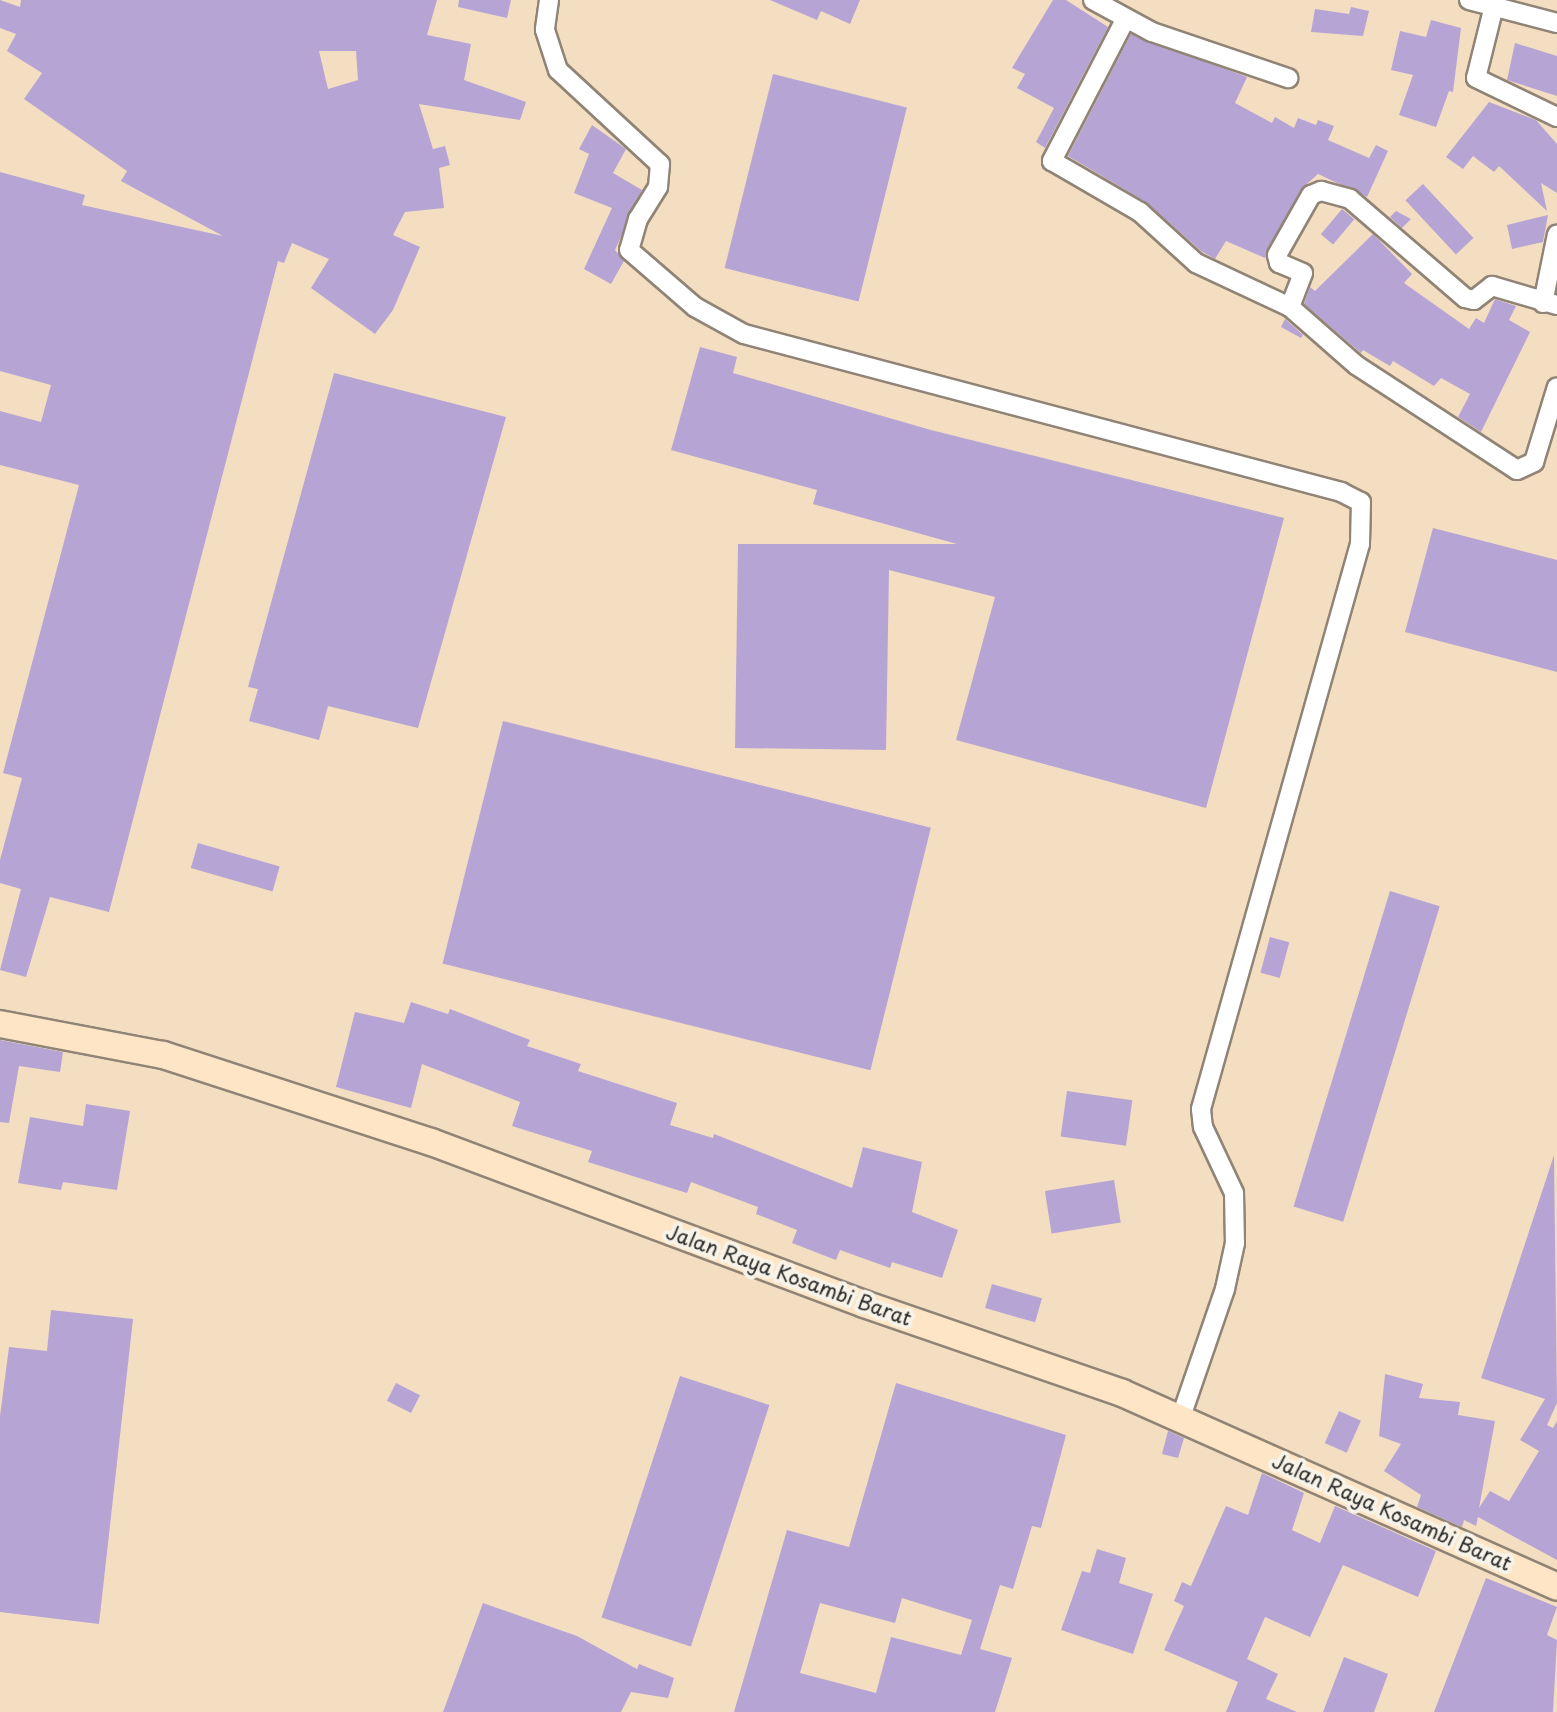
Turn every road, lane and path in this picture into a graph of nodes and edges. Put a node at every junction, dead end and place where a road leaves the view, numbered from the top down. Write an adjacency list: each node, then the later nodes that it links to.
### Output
1 (549, 0): 14 (street)
2 (1093, 0): 5 (street)
3 (1469, 0): 4 (street)
4 (1494, 6): 6 (street); 8 (street)
5 (1125, 20): 7 (street); 11 (street)
6 (1557, 23)
7 (1288, 78)
8 (1557, 117)
9 (1557, 234): 10 (street)
10 (1550, 304): 11 (street)
11 (1290, 307): 12 (street)
12 (1557, 387)
13 (0, 1024): 14 (main road, Jalan Raya Kosambi Barat)
14 (1181, 1417): 15 (main road, Jalan Raya Kosambi Barat)
15 (1557, 1587)

